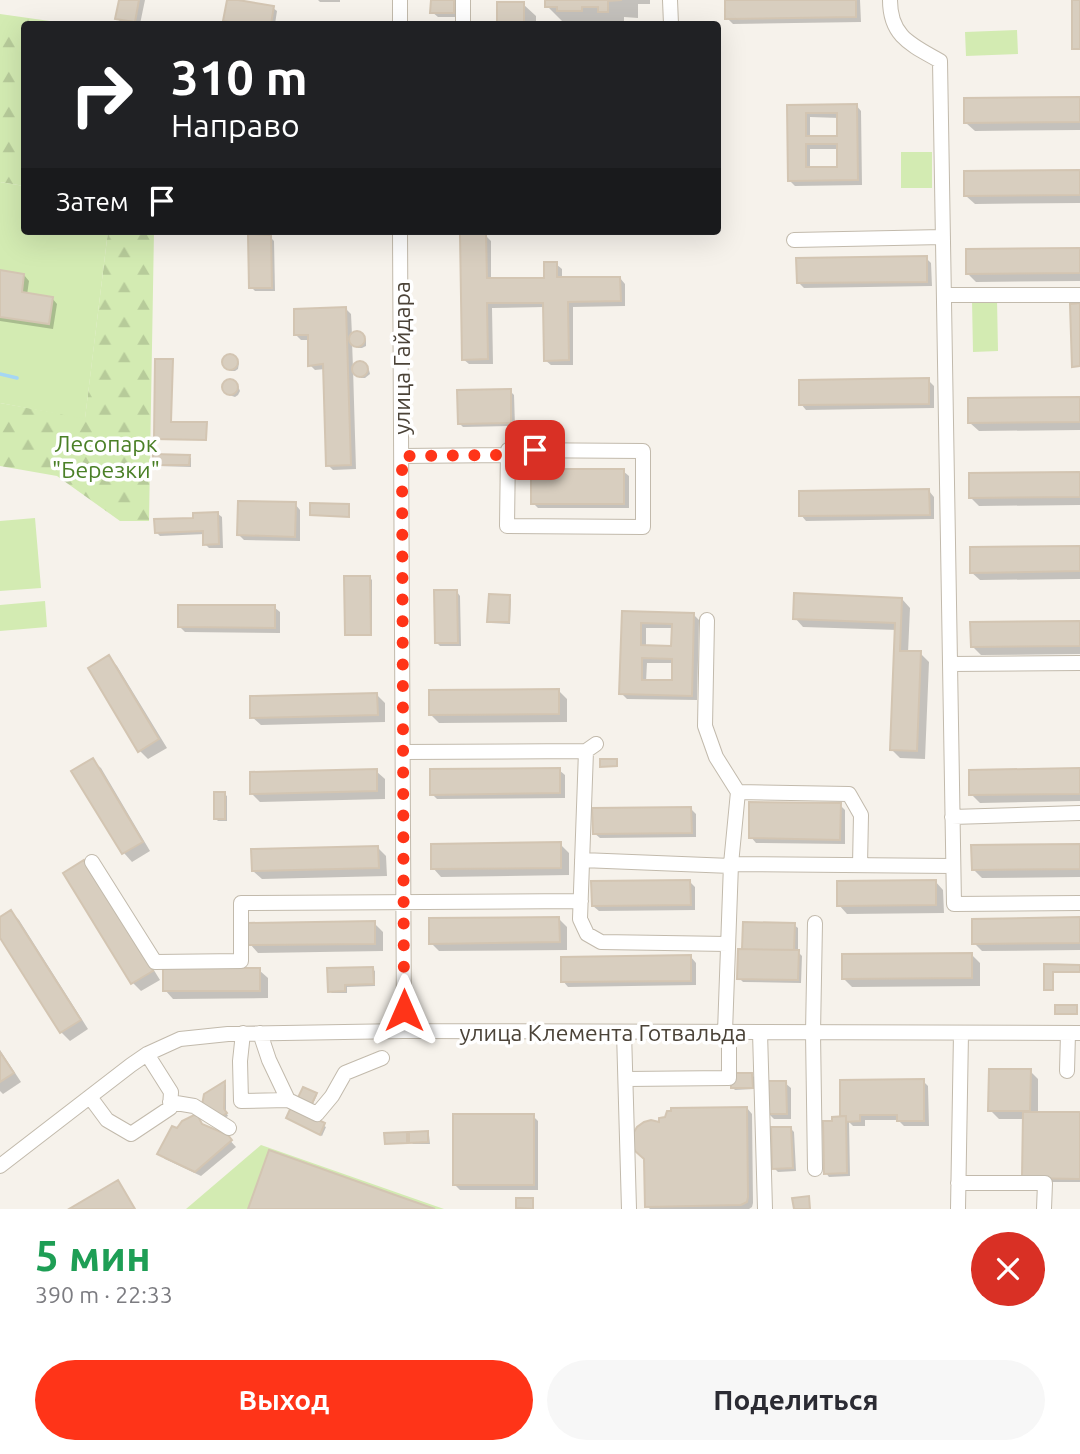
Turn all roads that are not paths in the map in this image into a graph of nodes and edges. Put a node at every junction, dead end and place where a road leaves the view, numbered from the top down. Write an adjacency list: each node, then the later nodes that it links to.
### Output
1 (400, 0): 5 (street)
2 (463, 0): 6 (street)
3 (670, 0): 7 (street)
4 (890, 0): 9 (street)
5 (400, 21)
6 (463, 21)
7 (671, 21)
8 (400, 235): 14 (street, улица Гайдара)
9 (943, 237): 10 (street); 11 (street)
10 (793, 240)
11 (944, 295): 12 (street); 17 (street)
12 (1080, 295)
13 (508, 455): 13 (street); 14 (street)
14 (402, 456): 18 (street, улица Гайдара)
15 (707, 620): 19 (street)
16 (1080, 663): 17 (street)
17 (951, 664): 21 (street)
18 (403, 752): 22 (street); 28 (street, улица Гайдара)
19 (738, 792): 24 (street); 25 (street)
20 (1080, 813): 21 (street)
21 (953, 817): 26 (street)
22 (582, 860): 24 (street); 27 (street)
23 (92, 862): 28 (street)
24 (731, 865): 25 (street); 31 (street)
25 (860, 865): 26 (street)
26 (953, 866): 29 (street)
27 (581, 901): 28 (street); 31 (street)
28 (404, 902): 32 (street, улица Гайдара)
29 (1080, 903)
30 (815, 923): 37 (street)
31 (728, 944): 33 (street)
32 (404, 1031): 34 (street, улица Клемента Готвальда); 36 (street, улица Клемента Готвальда)
33 (727, 1031): 34 (street, улица Клемента Готвальда); 35 (street, улица Клемента Готвальда); 44 (street)
34 (624, 1032): 44 (street)
35 (760, 1032): 37 (street, улица Клемента Готвальда); 53 (street)
36 (260, 1033): 40 (street, улица Клемента Готвальда); 46 (street)
37 (813, 1033): 38 (street, улица Клемента Готвальда); 50 (street)
38 (961, 1033): 39 (street, улица Клемента Готвальда); 51 (street)
39 (1074, 1033): 43 (street)
40 (243, 1034): 41 (street, улица Клемента Готвальда); 46 (street)
41 (147, 1054): 45 (street, улица Клемента Готвальда); 47 (street)
42 (382, 1058): 46 (street)
43 (1067, 1071)
44 (626, 1079): 52 (street)
45 (90, 1097): 47 (street); 49 (street, улица Клемента Готвальда)
46 (288, 1100)
47 (170, 1102): 48 (street)
48 (229, 1128)
49 (0, 1166)
50 (815, 1169)
51 (958, 1182): 54 (street); 55 (street)
52 (629, 1209)
53 (765, 1209)
54 (958, 1209)
55 (1044, 1209)

